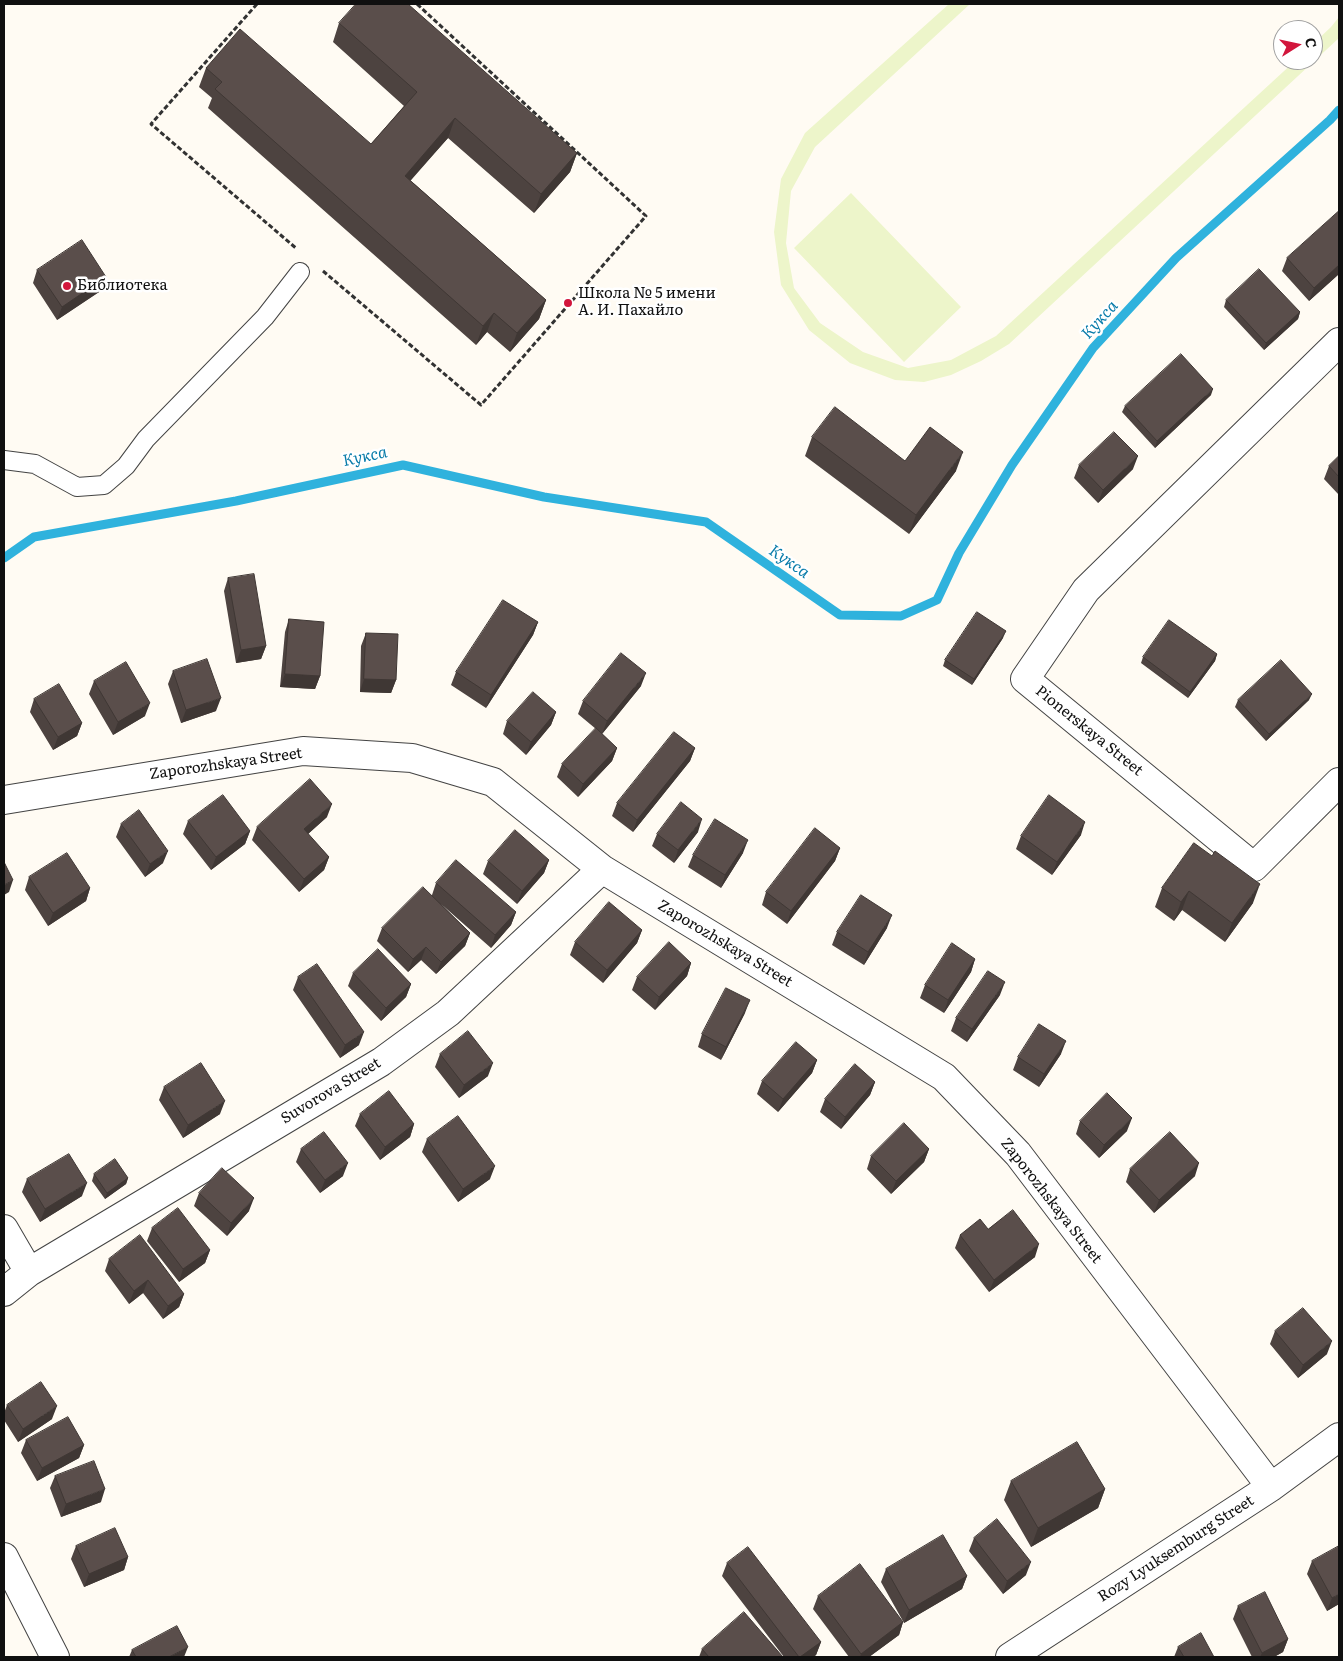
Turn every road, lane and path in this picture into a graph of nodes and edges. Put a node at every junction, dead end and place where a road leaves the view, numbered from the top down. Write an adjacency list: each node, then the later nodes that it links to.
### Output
1 (257, 4): 3 (path)
2 (417, 4): 4 (path)
3 (302, 253)
4 (317, 266)
5 (300, 272): 7 (lane)
6 (1339, 342): 8 (street, Pionerskaya Street)
7 (4, 460)
8 (1339, 782)
9 (4, 800): 10 (street, Zaporozhskaya Street)
10 (602, 869): 12 (street, Suvorova Street); 15 (street, Zaporozhskaya Street)
11 (4, 1229): 12 (street)
12 (29, 1272): 13 (street, Suvorova Street)
13 (4, 1292)
14 (1339, 1437): 15 (street, Rozy Lyuksemburg Street)
15 (1271, 1486): 18 (street, Rozy Lyuksemburg Street)
16 (4, 1558): 17 (street)
17 (55, 1657)
18 (1010, 1657)

